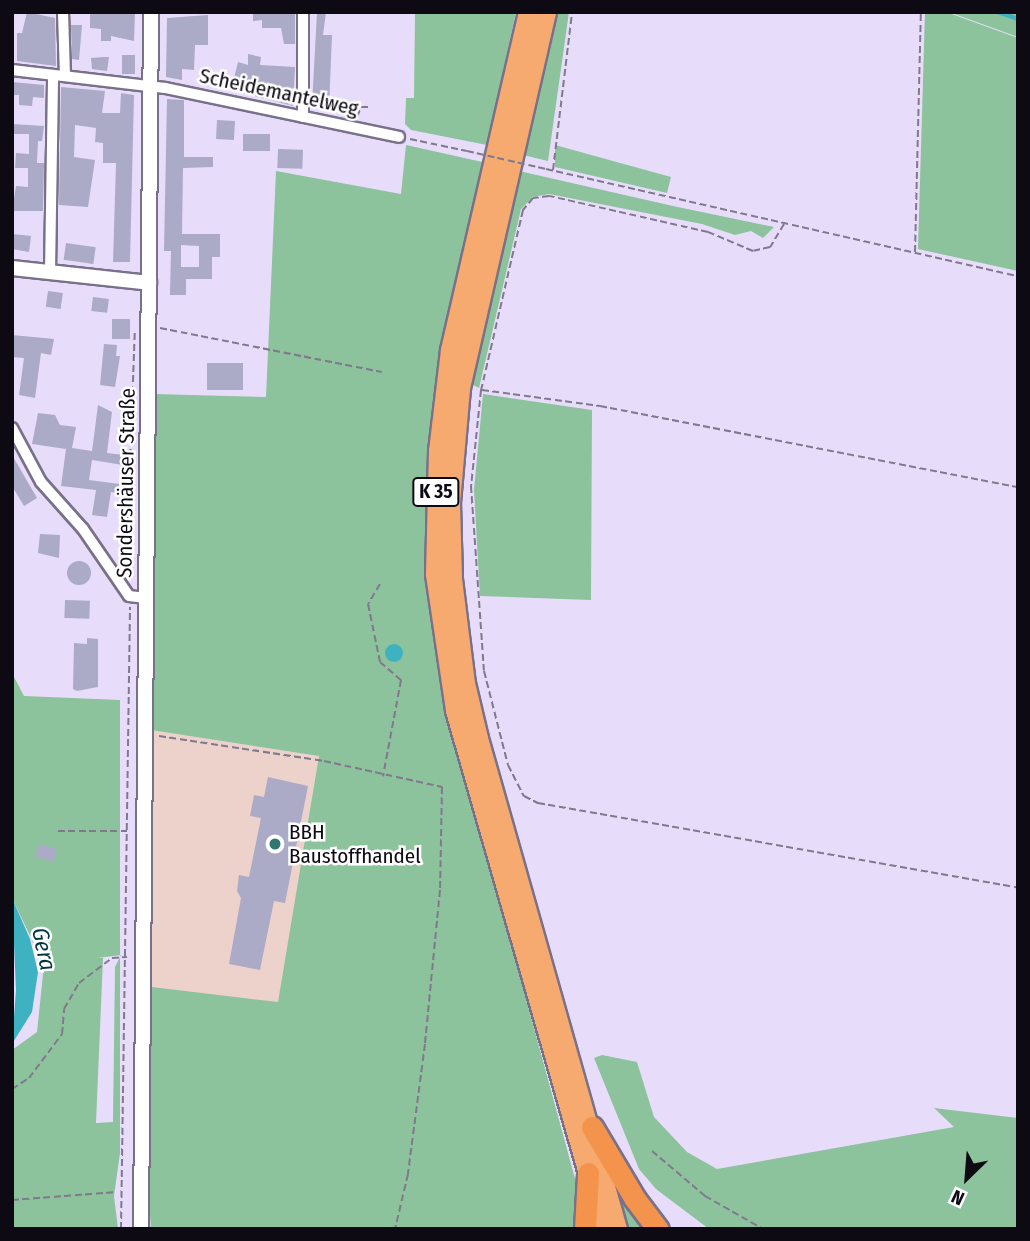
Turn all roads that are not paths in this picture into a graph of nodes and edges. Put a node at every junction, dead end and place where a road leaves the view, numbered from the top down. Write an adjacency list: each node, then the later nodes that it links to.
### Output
1 (63, 12): 8 (street)
2 (151, 12): 9 (street, Sondershäuser Straße)
3 (303, 12): 10 (street)
4 (528, 12): 11 (highway, K 35)
5 (546, 12): 11 (highway, K 35)
6 (12, 70): 7 (street, Scheidemantelweg)
7 (52, 75): 8 (street, Scheidemantelweg); 14 (street)
8 (65, 76): 9 (street, Scheidemantelweg)
9 (151, 85): 10 (street, Scheidemantelweg); 15 (street, Sondershäuser Straße)
10 (303, 117): 12 (street, Scheidemantelweg)
11 (514, 121): 19 (highway, K 35); 20 (highway, K 35)
12 (399, 137)
13 (12, 268): 14 (street)
14 (50, 272): 15 (street)
15 (149, 283): 18 (street, Sondershäuser Straße)
16 (12, 428): 17 (street)
17 (17, 447): 18 (street)
18 (146, 598): 21 (street, Sondershäuser Straße)
19 (592, 1127): 24 (highway); 25 (highway)
20 (588, 1173): 22 (highway); 23 (highway)
21 (141, 1229)
22 (585, 1229)
23 (604, 1229)
24 (617, 1229)
25 (658, 1229)

